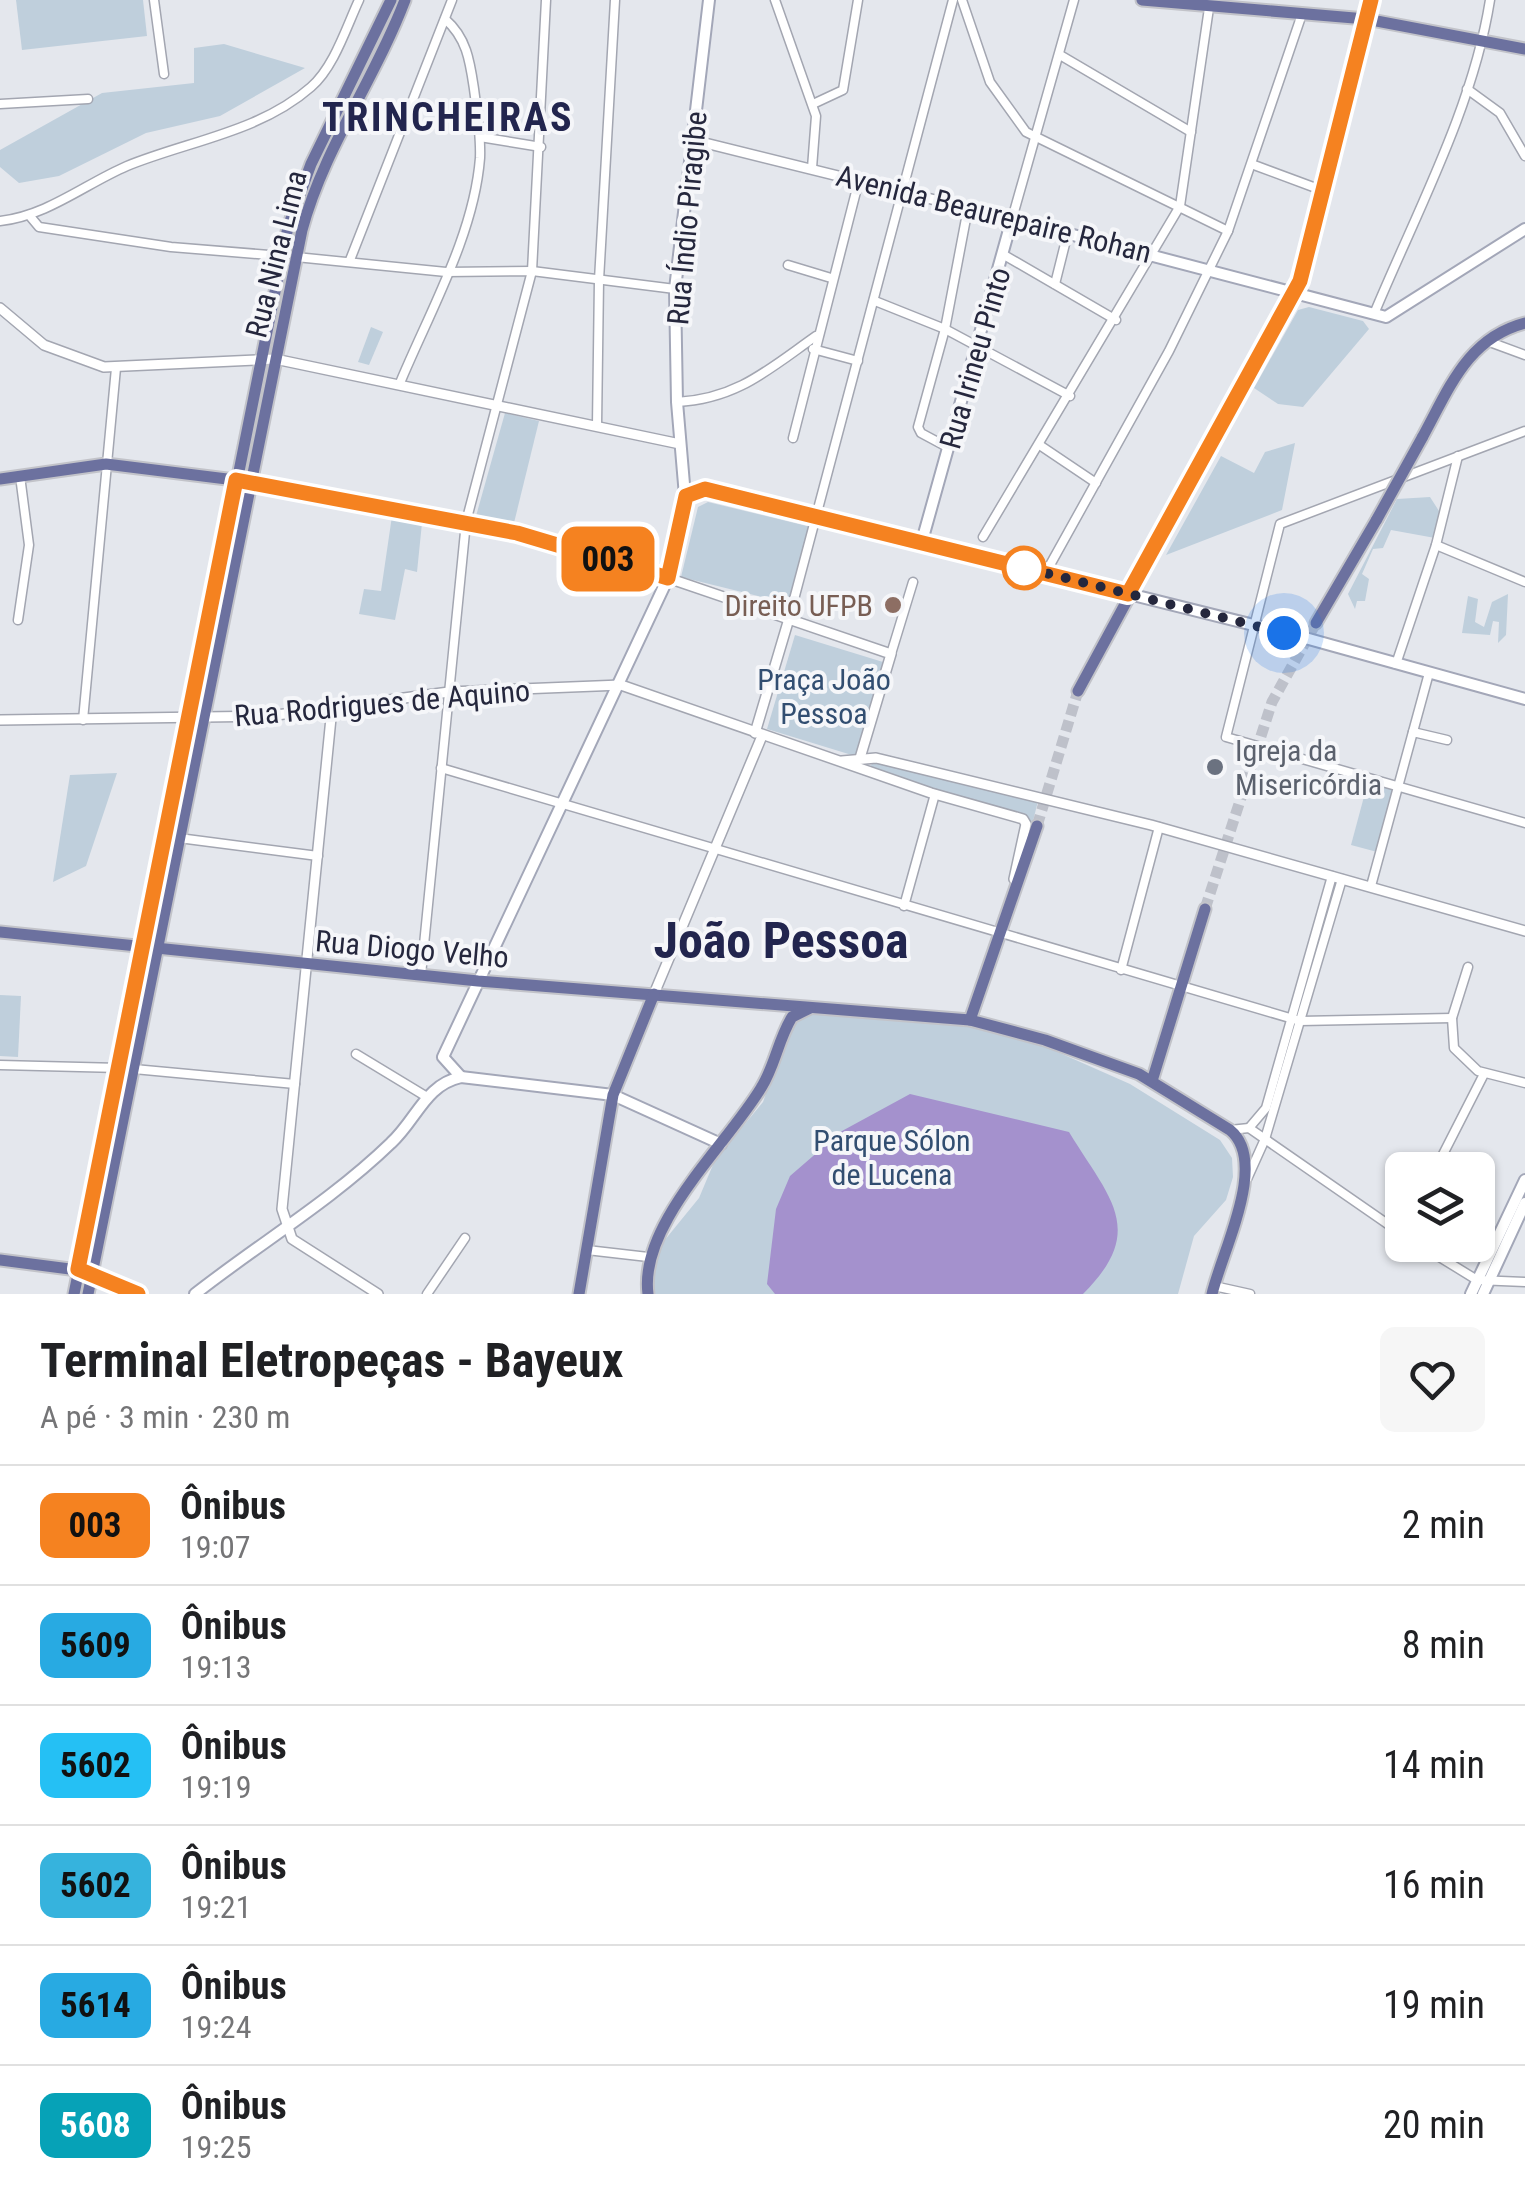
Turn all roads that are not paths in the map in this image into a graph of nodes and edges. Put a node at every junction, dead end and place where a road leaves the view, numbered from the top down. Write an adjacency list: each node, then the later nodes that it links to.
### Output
1 (154, 0): 24 (street)
2 (359, 0): 42 (street)
3 (391, 0): 50 (main road, Rua Nina Lima)
4 (405, 0): 51 (main road, Rua Nina Lima)
5 (452, 0): 20 (street)
6 (546, 0): 33 (street)
7 (615, 0): 58 (street)
8 (709, 0): 32 (main road, Rua Índio Piragibe)
9 (775, 0): 28 (street)
10 (858, 0): 28 (street)
11 (953, 0): 38 (street)
12 (962, 0): 31 (street)
13 (1074, 0): 23 (street, Rua Irineu Pinto)
14 (1142, 0): 17 (main road)
15 (1371, 0): 19 (main road)
16 (1490, 0): 21 (street)
17 (1210, 8): 18 (main road); 29 (street)
18 (1295, 9): 19 (main road); 35 (street)
19 (1366, 19): 21 (main road); 39 (main road)
20 (445, 20): 30 (street); 52 (street)
21 (1484, 40): 22 (main road); 25 (street)
22 (1525, 49)
23 (1060, 55): 29 (street); 31 (street, Rua Irineu Pinto)
24 (164, 74)
25 (1467, 88): 34 (street); 64 (street)
26 (88, 99): 27 (street)
27 (0, 104)
28 (813, 104): 36 (street)
29 (1191, 132): 40 (street)
30 (480, 137): 33 (street); 56 (street)
31 (1035, 137): 40 (street); 43 (street, Rua Irineu Pinto)
32 (693, 140): 36 (street, Avenida Beaurepaire Rohan); 60 (main road, Rua Índio Piragibe)
33 (541, 146): 55 (street)
34 (1525, 156)
35 (1254, 165): 39 (street); 46 (street)
36 (812, 168): 37 (street, Avenida Beaurepaire Rohan)
37 (859, 180): 38 (street, Avenida Beaurepaire Rohan); 57 (street)
38 (902, 191): 41 (street, Avenida Beaurepaire Rohan); 62 (street)
39 (1326, 192): 61 (main road)
40 (1180, 206): 46 (street); 48 (street)
41 (968, 208): 43 (street, Avenida Beaurepaire Rohan); 67 (street)
42 (30, 215): 44 (street); 50 (street)
43 (1012, 219): 47 (main road, Avenida Beaurepaire Rohan); 49 (main road, Rua Irineu Pinto)
44 (0, 222)
45 (1525, 229): 64 (main road)
46 (1228, 231): 54 (street)
47 (1068, 232): 48 (main road, Avenida Beaurepaire Rohan); 59 (street)
48 (1154, 253): 54 (main road, Avenida Beaurepaire Rohan); 65 (street)
49 (1004, 255): 59 (street); 71 (main road, Rua Irineu Pinto)
50 (281, 256): 51 (street); 73 (main road, Rua Nina Lima)
51 (295, 258): 52 (street); 74 (main road, Rua Nina Lima)
52 (350, 260): 56 (street)
53 (788, 264): 57 (street)
54 (1210, 269): 61 (main road, Avenida Beaurepaire Rohan); 93 (street)
55 (532, 271): 56 (street); 58 (street); 79 (street)
56 (446, 272): 77 (street)
57 (831, 278): 68 (street)
58 (599, 280): 60 (street); 81 (street)
59 (1055, 284): 65 (street)
60 (675, 289): 80 (main road, Rua Índio Piragibe)
61 (1294, 296): 64 (main road, Avenida Beaurepaire Rohan); 104 (main road)
62 (874, 301): 67 (street); 75 (street)
63 (0, 308): 76 (street)
64 (1380, 316)
65 (1116, 320): 78 (street)
66 (1525, 322): 69 (main road)
67 (945, 329): 71 (street); 86 (street)
68 (816, 336): 70 (street); 80 (street)
69 (1479, 344): 72 (street); 107 (main road, bridge)
70 (813, 349): 75 (street); 83 (street)
71 (979, 350): 78 (street); 86 (main road, Rua Irineu Pinto)
72 (1525, 355)
73 (261, 358): 74 (street); 76 (street); 91 (main road, Rua Nina Lima)
74 (275, 359): 77 (street); 92 (main road, Rua Nina Lima)
75 (858, 360): 95 (street)
76 (116, 368): 88 (street)
77 (400, 384): 79 (street)
78 (1070, 396): 85 (street)
79 (498, 402): 81 (street); 96 (street)
80 (677, 402): 84 (main road, Rua Índio Piragibe)
81 (597, 425): 84 (street)
82 (1525, 430): 87 (street)
83 (793, 438)
84 (680, 444): 94 (main road, Rua Índio Piragibe)
85 (1040, 446): 93 (street); 97 (street)
86 (949, 448): 98 (main road, Rua Irineu Pinto)
87 (1458, 456): 99 (street); 108 (street)
88 (106, 464): 89 (main road); 91 (main road); 120 (street)
89 (20, 476): 90 (main road); 105 (street)
90 (0, 479)
91 (236, 480): 92 (main road); 118 (main road, Rua Nina Lima)
92 (250, 482): 96 (main road); 117 (main road, Rua Nina Lima)
93 (1096, 483): 100 (street)
94 (686, 496): 95 (main road); 101 (main road, Rua Índio Piragibe)
95 (819, 517): 98 (main road); 106 (street)
96 (466, 522): 101 (main road); 114 (street)
97 (983, 538)
98 (922, 542): 100 (main road)
99 (1436, 546): 103 (street); 110 (street)
100 (1045, 574): 104 (main road)
101 (668, 578): 106 (street); 112 (main road, Rua Índio Piragibe)
102 (913, 582): 109 (street)
103 (1525, 582)
104 (1128, 594): 108 (main road); 113 (main road)
105 (18, 620)
106 (788, 622): 109 (street); 122 (street)
107 (1316, 623)
108 (1255, 627): 110 (main road); 127 (street)
109 (891, 654): 124 (street)
110 (1396, 664): 111 (main road)
111 (1429, 673): 115 (main road); 121 (street)
112 (621, 685): 114 (street, Rua Rodrigues de Aquino); 122 (street, Rua Rodrigues de Aquino); 129 (main road, Rua Índio Piragibe)
113 (1078, 691)
114 (450, 692): 116 (street, Rua Rodrigues de Aquino); 126 (street)
115 (1525, 699)
116 (332, 708): 117 (street, Rua Rodrigues de Aquino); 135 (street)
117 (202, 718): 118 (street, Rua Rodrigues de Aquino); 133 (main road, Rua Nina Lima)
118 (188, 719): 120 (street, Rua Rodrigues de Aquino); 143 (main road, Rua Nina Lima)
119 (0, 720): 120 (street, Rua Rodrigues de Aquino)
120 (83, 720)
121 (1413, 732): 123 (street); 127 (street)
122 (759, 734): 125 (street); 134 (street)
123 (1447, 740)
124 (860, 758): 125 (street); 132 (street)
125 (840, 761): 128 (street)
126 (440, 768): 129 (street); 147 (street)
127 (1399, 784): 130 (street); 137 (street)
128 (934, 794): 131 (street); 138 (street)
129 (562, 804): 134 (street); 148 (main road, Rua Índio Piragibe)
130 (1525, 823)
131 (1031, 825): 142 (main road)
132 (1158, 827): 136 (street); 146 (street)
133 (179, 838): 135 (street); 143 (main road, Rua Nina Lima)
134 (715, 851): 138 (street); 150 (street)
135 (318, 856): 144 (street)
136 (1337, 878): 137 (street); 153 (street)
137 (1371, 886): 140 (street)
138 (904, 906): 142 (street)
139 (1205, 909): 149 (main road)
140 (1525, 930)
141 (0, 932): 143 (main road, Rua Diogo Velho)
142 (1000, 934): 146 (street); 154 (main road)
143 (150, 949): 144 (main road, Rua Diogo Velho); 157 (main road); 158 (main road)
144 (308, 964): 147 (main road, Rua Diogo Velho); 163 (street)
145 (1468, 967): 152 (street)
146 (1121, 970): 149 (street)
147 (421, 975): 148 (main road, Rua Diogo Velho)
148 (478, 981): 150 (main road, Rua Diogo Velho); 160 (main road, Rua Índio Piragibe)
149 (1182, 987): 153 (street); 161 (main road)
150 (654, 994): 151 (main road, Rua Diogo Velho); 164 (main road)
151 (820, 1006): 154 (main road, Rua Diogo Velho); 169 (main road)
152 (1452, 1018): 153 (street); 159 (street)
153 (1296, 1019): 166 (street); 168 (street)
154 (970, 1020): 161 (main road)
155 (356, 1054): 165 (street)
156 (0, 1065): 157 (street)
157 (120, 1068): 181 (main road)
158 (134, 1069): 163 (street); 182 (main road)
159 (1484, 1074): 162 (street); 170 (street)
160 (461, 1076): 164 (main road); 165 (main road)
161 (1152, 1081): 167 (main road)
162 (1525, 1083)
163 (295, 1084): 175 (street)
164 (613, 1095): 169 (main road); 177 (main road)
165 (426, 1097): 175 (main road)
166 (1249, 1128): 167 (street); 168 (street)
167 (1230, 1130): 172 (main road)
168 (1265, 1139): 172 (street); 174 (street)
169 (721, 1144): 178 (main road)
170 (1444, 1152)
171 (1525, 1180): 183 (main road)
172 (1246, 1183): 185 (main road)
173 (1525, 1203): 183 (main road)
174 (1385, 1223)
175 (286, 1230): 189 (main road); 190 (street)
176 (464, 1238): 191 (street)
177 (587, 1250): 178 (street); 192 (main road)
178 (648, 1257): 193 (main road)
179 (0, 1260): 181 (main road)
180 (1451, 1262): 183 (street)
181 (78, 1269): 182 (main road); 186 (main road)
182 (93, 1272): 187 (main road); 188 (main road)
183 (1483, 1280): 184 (street); 195 (main road); 196 (main road)
184 (1525, 1282)
185 (1213, 1290): 194 (street)
186 (74, 1294)
187 (88, 1294)
188 (138, 1294)
189 (195, 1294)
190 (378, 1294)
191 (426, 1294)
192 (579, 1294)
193 (648, 1294)
194 (1250, 1294)
195 (1471, 1294)
196 (1483, 1294)

